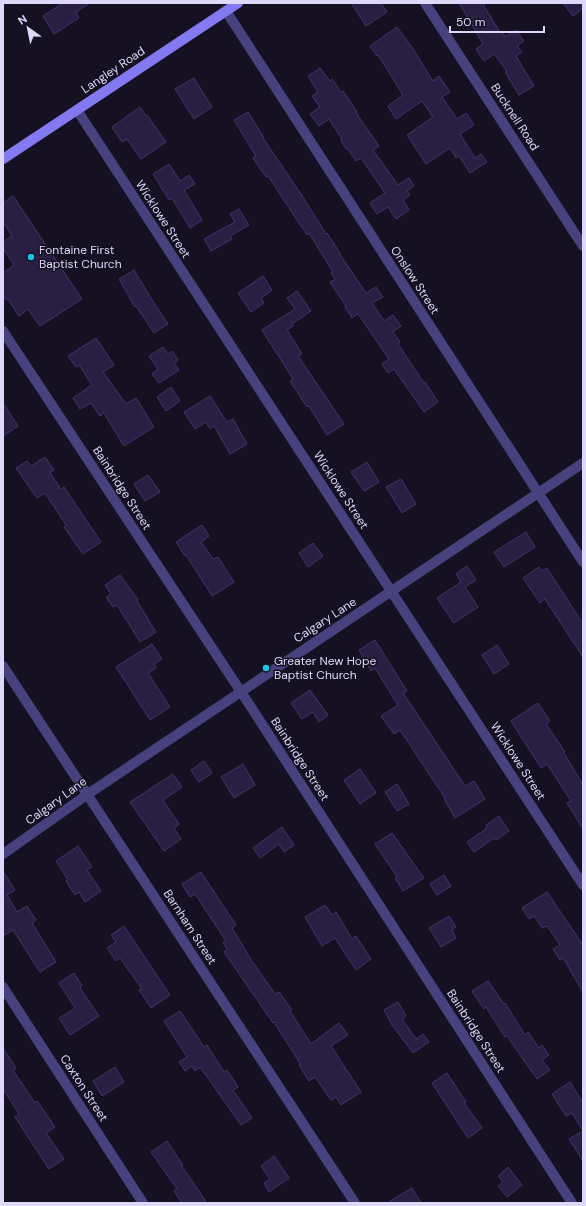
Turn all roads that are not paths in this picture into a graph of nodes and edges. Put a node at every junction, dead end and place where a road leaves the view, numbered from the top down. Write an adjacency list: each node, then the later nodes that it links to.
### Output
1 (238, 3): 3 (street, Langley Road)
2 (425, 3): 6 (street, Bucknell Road)
3 (226, 11): 4 (street, Langley Road); 9 (street, Onslow Street)
4 (77, 110): 5 (street, Langley Road); 11 (street, Wicklowe Street)
5 (3, 159)
6 (583, 246)
7 (3, 331): 13 (street, Bainbridge Street)
8 (583, 463): 9 (street, Calgary Lane)
9 (538, 494): 10 (street, Onslow Street); 11 (street, Calgary Lane)
10 (583, 562)
11 (392, 592): 13 (street, Calgary Lane); 16 (street, Wicklowe Street)
12 (3, 666): 14 (street, Barnham Street)
13 (240, 691): 14 (street, Calgary Lane); 20 (street, Bainbridge Street)
14 (88, 794): 15 (street, Calgary Lane); 19 (street, Barnham Street)
15 (3, 854)
16 (583, 885)
17 (3, 987): 18 (street, Caxton Street)
18 (144, 1203)
19 (355, 1203)
20 (572, 1203)

